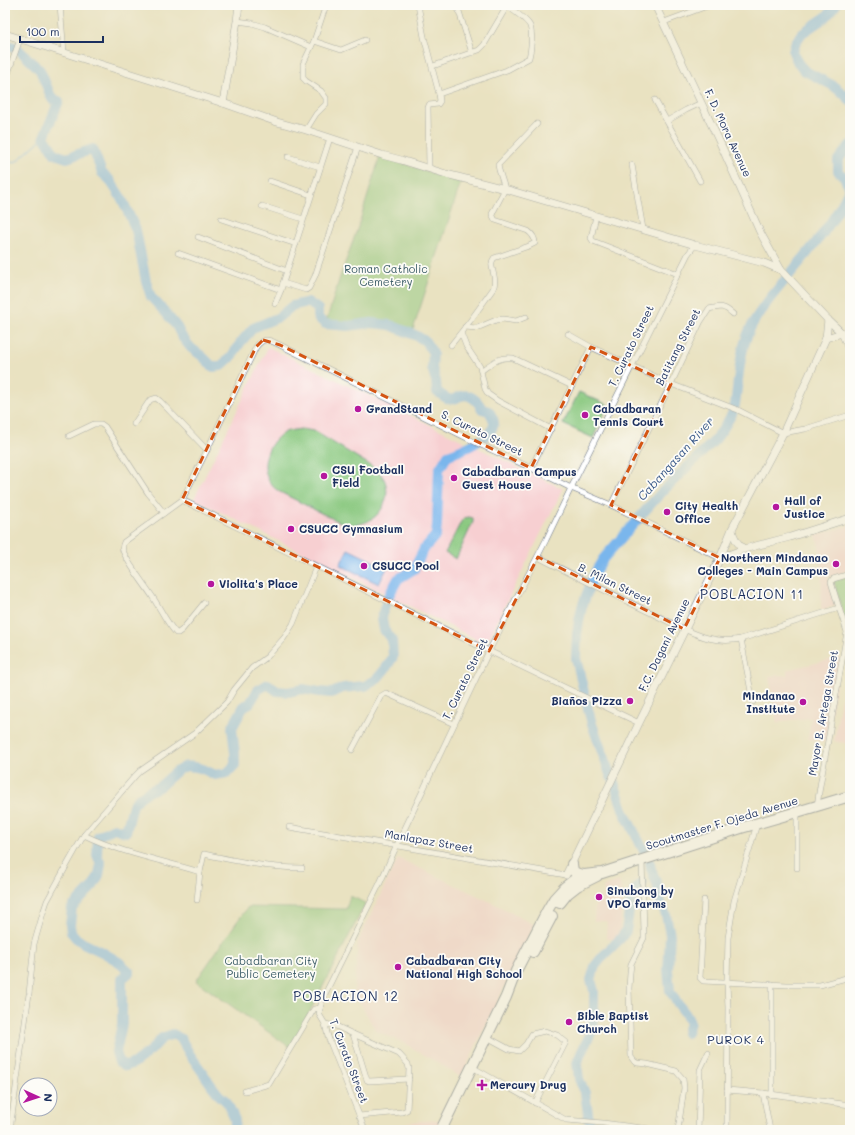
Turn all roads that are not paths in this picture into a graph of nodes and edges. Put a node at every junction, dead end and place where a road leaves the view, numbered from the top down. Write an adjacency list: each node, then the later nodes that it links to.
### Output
1 (60, 5): 16 (street)
2 (239, 5): 9 (street)
3 (326, 5): 14 (street)
4 (418, 5): 18 (street)
5 (457, 5): 17 (street)
6 (655, 5): 10 (street, F. D. Mora Avenue)
7 (710, 5): 10 (street)
8 (506, 6): 17 (street); 20 (street)
9 (238, 21): 15 (street); 22 (street)
10 (664, 22): 23 (street, F. D. Mora Avenue)
11 (5, 34): 13 (street)
12 (365, 40): 14 (street)
13 (20, 41): 16 (street); 19 (street)
14 (314, 41): 15 (street)
15 (311, 47): 26 (street)
16 (64, 53): 22 (street)
17 (472, 53): 18 (street)
18 (432, 66): 20 (street)
19 (5, 82)
20 (439, 94): 32 (street)
21 (655, 100): 24 (street)
22 (223, 103): 26 (street)
23 (701, 103): 24 (street); 46 (street, F. D. Mora Avenue)
24 (667, 121): 34 (street)
25 (537, 124): 35 (street)
26 (306, 130): 27 (street)
27 (330, 138): 28 (street); 31 (street)
28 (358, 147): 32 (street); 53 (street)
29 (288, 157): 31 (street)
30 (632, 166): 41 (street)
31 (320, 167): 36 (street)
32 (429, 168): 35 (street)
33 (270, 181): 36 (street)
34 (700, 182)
35 (505, 189): 38 (street); 59 (street)
36 (311, 194): 40 (street)
37 (262, 206): 40 (street)
38 (596, 216): 41 (street); 51 (street)
39 (221, 219): 44 (street)
40 (303, 219): 44 (street)
41 (643, 230): 43 (street)
42 (198, 237): 50 (street)
43 (687, 243): 45 (street); 48 (street)
44 (296, 244): 50 (street)
45 (694, 245): 48 (street, T. Curato Street); 49 (street)
46 (770, 250): 49 (street); 52 (street, F. D. Mora Avenue)
47 (178, 253): 54 (street)
48 (688, 254): 51 (street, T. Curato Street)
49 (758, 262): 52 (street)
50 (287, 271): 53 (street)
51 (678, 274): 68 (street, T. Curato Street)
52 (785, 274): 58 (street)
53 (283, 282): 54 (street)
54 (281, 290): 55 (street)
55 (276, 304)
56 (733, 314): 70 (street, Batitang Street)
57 (526, 317): 59 (street)
58 (828, 320): 62 (street); 64 (street, F.C. Dagani Avenue)
59 (465, 327): 61 (street)
60 (850, 331): 62 (street)
61 (461, 333): 65 (street); 69 (street)
62 (842, 333): 64 (street); 67 (street)
63 (568, 334): 66 (street)
64 (826, 338): 75 (street, F.C. Dagani Avenue)
65 (451, 345)
66 (591, 347): 68 (street); 71 (street)
67 (850, 351)
68 (632, 366): 70 (street); 79 (street, T. Curato Street)
69 (481, 371): 71 (street); 74 (street)
70 (671, 384): 75 (street); 81 (street, Batitang Street)
71 (572, 386): 74 (street)
72 (850, 415): 75 (street)
73 (134, 424): 77 (street)
74 (551, 429): 78 (street)
75 (783, 433): 84 (street, F.C. Dagani Avenue)
76 (69, 436): 82 (street)
77 (207, 450): 78 (street, S. Curato Street); 80 (street)
78 (531, 468): 79 (street, S. Curato Street)
79 (571, 488): 81 (street, S. Curato Street); 86 (street, T. Curato Street)
80 (182, 500): 82 (street); 88 (street)
81 (611, 505): 87 (street, S. Curato Street)
82 (164, 513): 90 (street)
83 (850, 518): 85 (street)
84 (732, 529): 85 (street); 87 (street, F.C. Dagani Avenue)
85 (744, 549): 87 (street)
86 (538, 557): 92 (street, B. Milan Street); 95 (street, T. Curato Street)
87 (720, 558): 92 (street, F.C. Dagani Avenue)
88 (316, 566): 95 (street); 105 (street)
89 (850, 574): 91 (street, Mayor B. Artega Street)
90 (204, 603)
91 (839, 608): 93 (street, Mayor B. Artega Street); 94 (street, B. Milan Street)
92 (684, 628): 94 (street, B. Milan Street); 97 (street, F.C. Dagani Avenue)
93 (849, 631): 101 (street, Mayor B. Artega Street)
94 (741, 639): 96 (street)
95 (489, 651): 97 (street); 98 (street, T. Curato Street)
96 (753, 702)
97 (638, 723): 108 (street, F.C. Dagani Avenue)
98 (454, 724): 99 (street); 106 (street, T. Curato Street)
99 (352, 750)
100 (850, 796): 101 (highway, Scoutmaster F. Ojeda Avenue)
101 (817, 806): 102 (highway, Scoutmaster F. Ojeda Avenue)
102 (797, 812): 103 (highway, Scoutmaster F. Ojeda Avenue); 110 (street)
103 (756, 824): 107 (highway, Scoutmaster F. Ojeda Avenue); 119 (street)
104 (289, 827): 106 (street, Manlapaz Street)
105 (84, 835): 111 (street); 136 (street)
106 (397, 845): 113 (street, Manlapaz Street); 122 (street, T. Curato Street)
107 (642, 860): 112 (highway, Scoutmaster F. Ojeda Avenue); 140 (street)
108 (572, 864): 113 (street, F.C. Dagani Avenue); 114 (highway)
109 (302, 868): 111 (street)
110 (797, 868)
111 (200, 872): 116 (street)
112 (602, 872): 114 (highway, Scoutmaster F. Ojeda Avenue); 121 (highway, Scoutmaster F. Ojeda Avenue)
113 (566, 875): 115 (highway)
114 (584, 875): 115 (highway, Scoutmaster F. Ojeda Avenue)
115 (554, 899): 121 (highway, Scoutmaster F. Ojeda Avenue)
116 (197, 900)
117 (704, 900): 119 (street)
118 (850, 977): 120 (street)
119 (727, 982): 120 (street); 129 (street)
120 (772, 984): 132 (street)
121 (506, 997): 125 (highway, Scoutmaster F. Ojeda Avenue)
122 (320, 1008): 123 (street, T. Curato Street); 130 (street)
123 (325, 1024): 124 (street); 135 (street, T. Curato Street)
124 (353, 1034): 128 (street); 128 (street)
125 (487, 1037): 127 (highway, Scoutmaster F. Ojeda Avenue); 133 (street)
126 (708, 1053): 141 (street)
127 (472, 1067): 133 (street); 138 (highway, Scoutmaster F. Ojeda Avenue)
128 (409, 1079): 135 (street)
129 (727, 1090): 131 (street); 142 (street)
130 (244, 1091)
131 (764, 1093): 132 (street); 143 (street)
132 (772, 1095): 134 (street)
133 (535, 1103): 139 (street)
134 (850, 1105)
135 (360, 1116): 137 (street, T. Curato Street)
136 (10, 1130)
137 (365, 1130)
138 (441, 1130)
139 (657, 1130)
140 (678, 1130)
141 (698, 1130)
142 (728, 1130)
143 (770, 1130)

